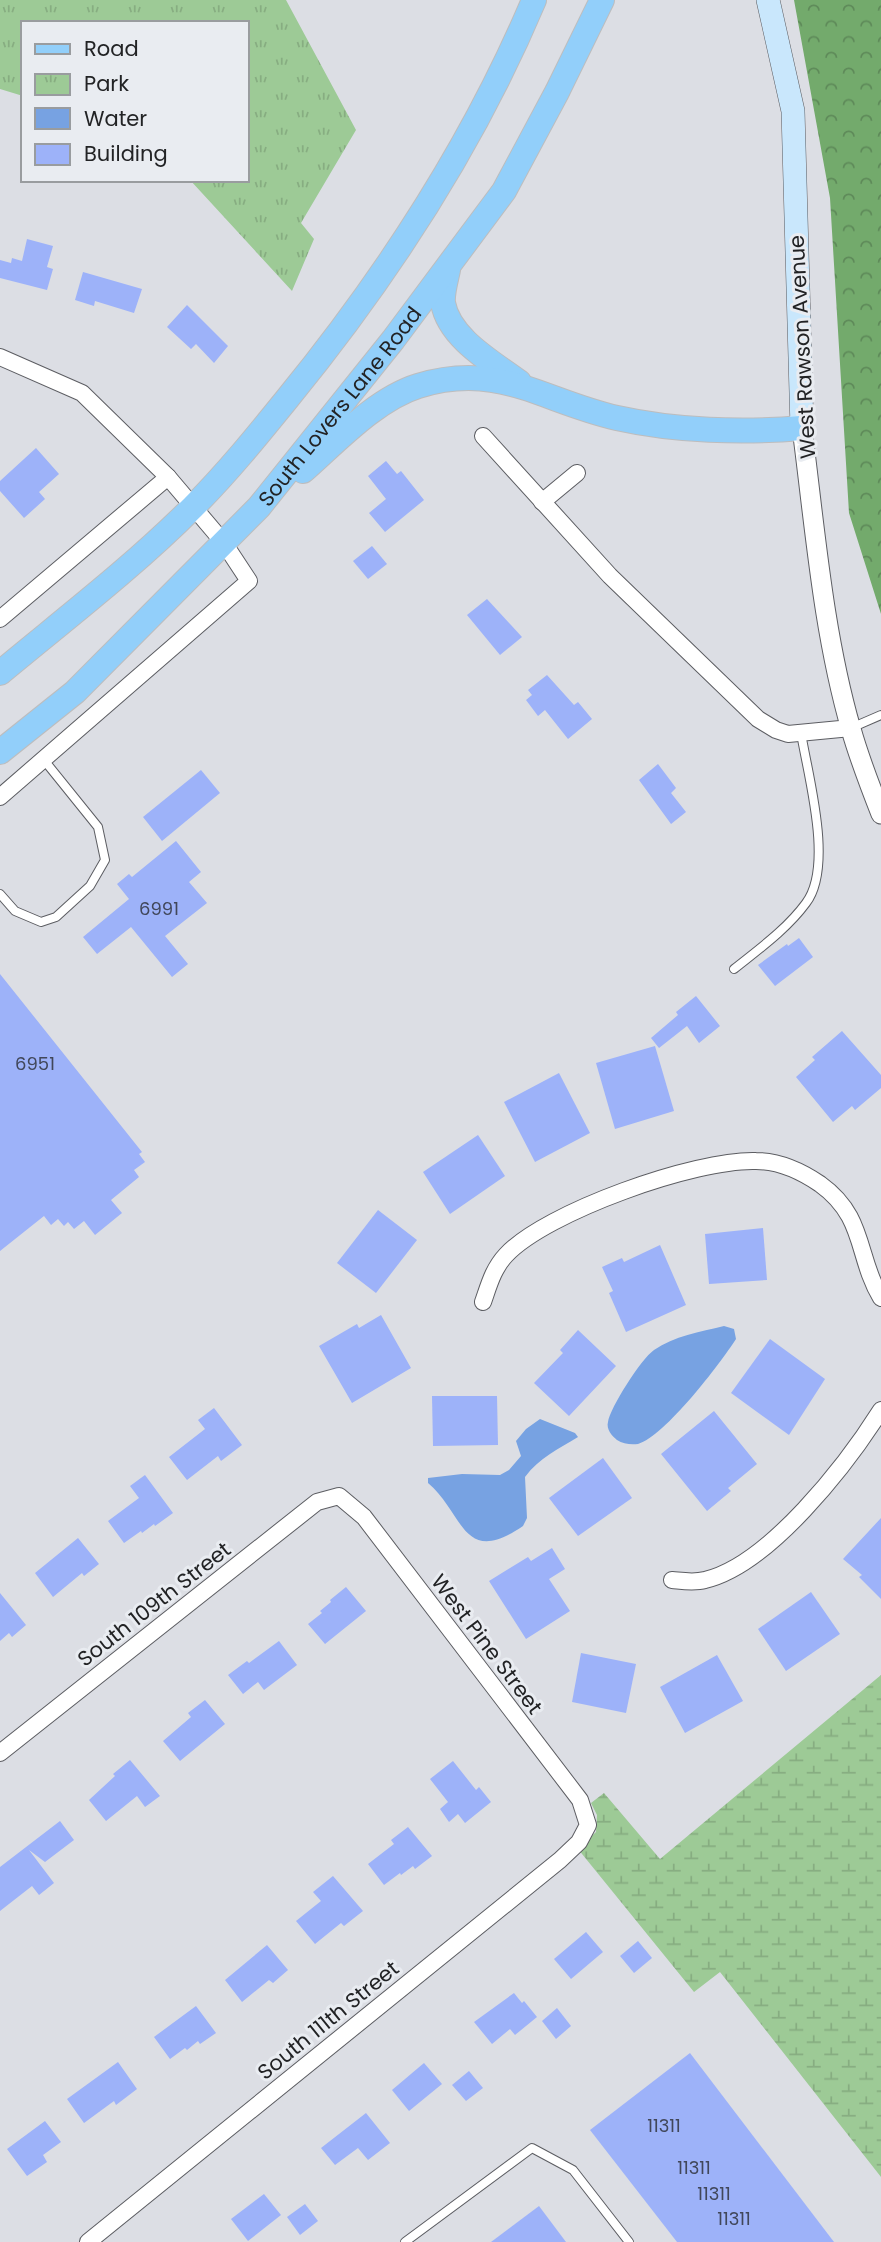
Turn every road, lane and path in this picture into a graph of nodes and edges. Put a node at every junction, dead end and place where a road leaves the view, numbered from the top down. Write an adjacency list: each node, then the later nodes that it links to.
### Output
1 (534, 0): 13 (main road, South Lovers Lane Road)
2 (602, 0): 4 (main road, South Lovers Lane Road)
3 (768, 0): 7 (main road, West Rawson Avenue)
4 (448, 268): 6 (main road); 12 (main road, South Lovers Lane Road)
5 (0, 358): 10 (street)
6 (525, 386): 7 (main road); 12 (main road)
7 (802, 428): 17 (street, West Rawson Avenue)
8 (483, 436): 11 (street)
9 (577, 473): 11 (street)
10 (168, 477): 13 (street); 14 (street)
11 (542, 502): 18 (street)
12 (259, 507): 13 (main road, South Lovers Lane Road)
13 (209, 525): 15 (main road, South Lovers Lane Road); 19 (main road, South Lovers Lane Road); 20 (street)
14 (0, 619)
15 (0, 673)
16 (881, 715): 17 (lane)
17 (851, 728): 18 (street); 22 (street, West Rawson Avenue)
18 (801, 733): 24 (lane)
19 (0, 752)
20 (44, 760): 21 (street); 23 (lane)
21 (0, 797)
22 (881, 814)
23 (0, 894)
24 (734, 969)
25 (881, 1298): 26 (street)
26 (483, 1302)
27 (881, 1410): 29 (street)
28 (339, 1496): 30 (street, South 109th Street); 31 (street, West Pine Street)
29 (672, 1580)
30 (0, 1753)
31 (588, 1825): 32 (street, South 111th Street)
32 (88, 2242)
33 (405, 2242): 34 (lane)
34 (629, 2242)

